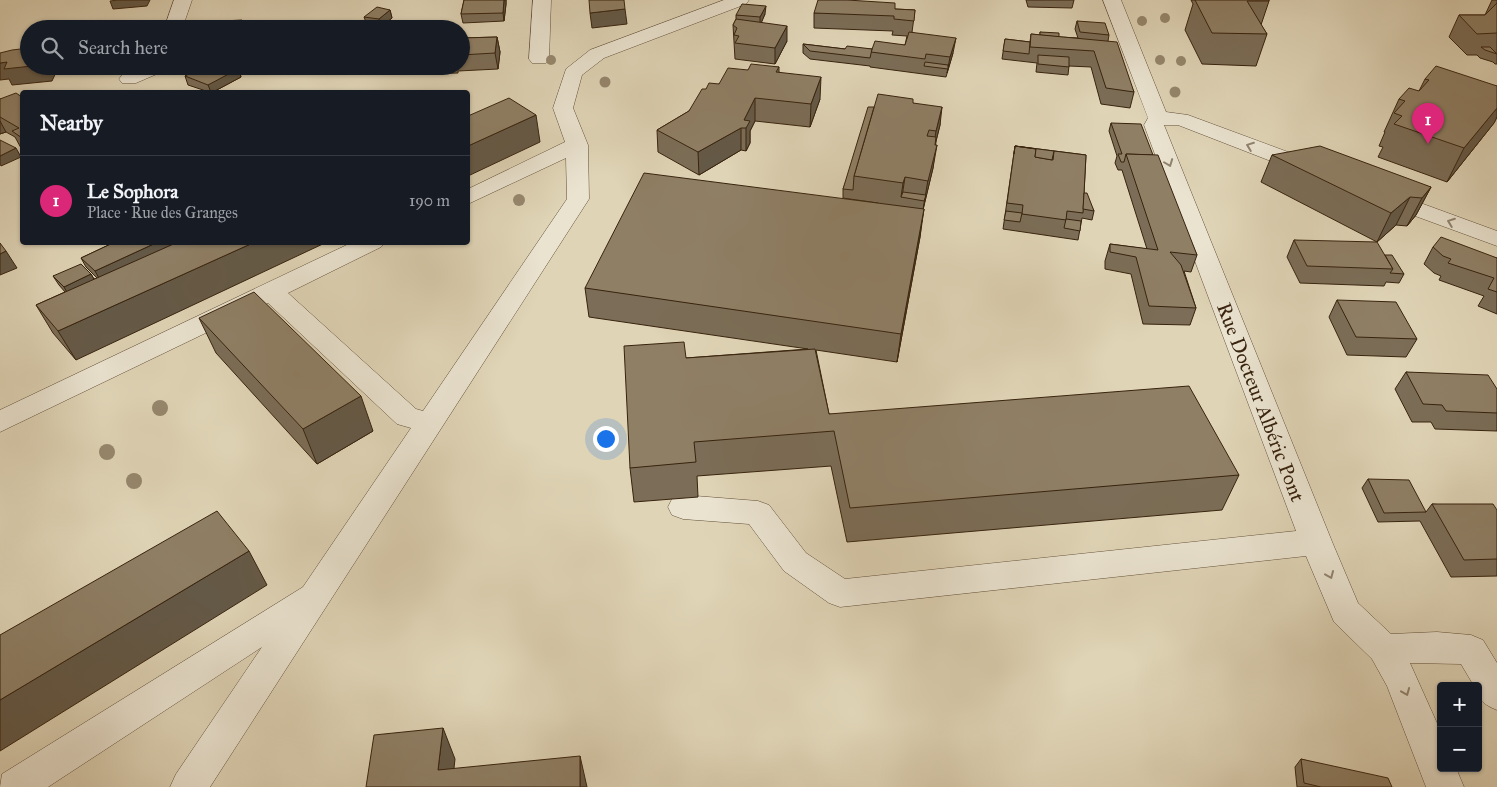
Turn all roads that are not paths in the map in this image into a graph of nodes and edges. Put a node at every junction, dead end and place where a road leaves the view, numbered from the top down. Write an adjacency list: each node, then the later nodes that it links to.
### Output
1 (183, 0): 5 (street)
2 (542, 0): 6 (street)
3 (740, 0): 10 (street)
4 (1112, 0): 9 (street, Rue Docteur Albéric Pont)
5 (176, 20)
6 (539, 59)
7 (138, 75): 8 (street)
8 (129, 79)
9 (1158, 118): 11 (street, one-way to 9); 20 (street, Rue Docteur Albéric Pont, one-way to 20)
10 (576, 145): 13 (street); 18 (street)
11 (1330, 176)
12 (1367, 190): 14 (street, one-way to 12)
13 (470, 196)
14 (1497, 240)
15 (367, 245): 16 (street)
16 (271, 291): 17 (street); 18 (street)
17 (0, 422)
18 (430, 423): 21 (street)
19 (683, 507): 20 (street)
20 (1317, 544): 22 (street, Rue Docteur Albéric Pont, one-way to 22)
21 (320, 592): 24 (street); 25 (street)
22 (1384, 649): 23 (street); 26 (street, Rue Docteur Albéric Pont, one-way to 26)
23 (1497, 694)
24 (15, 787)
25 (189, 787)
26 (1445, 787)

